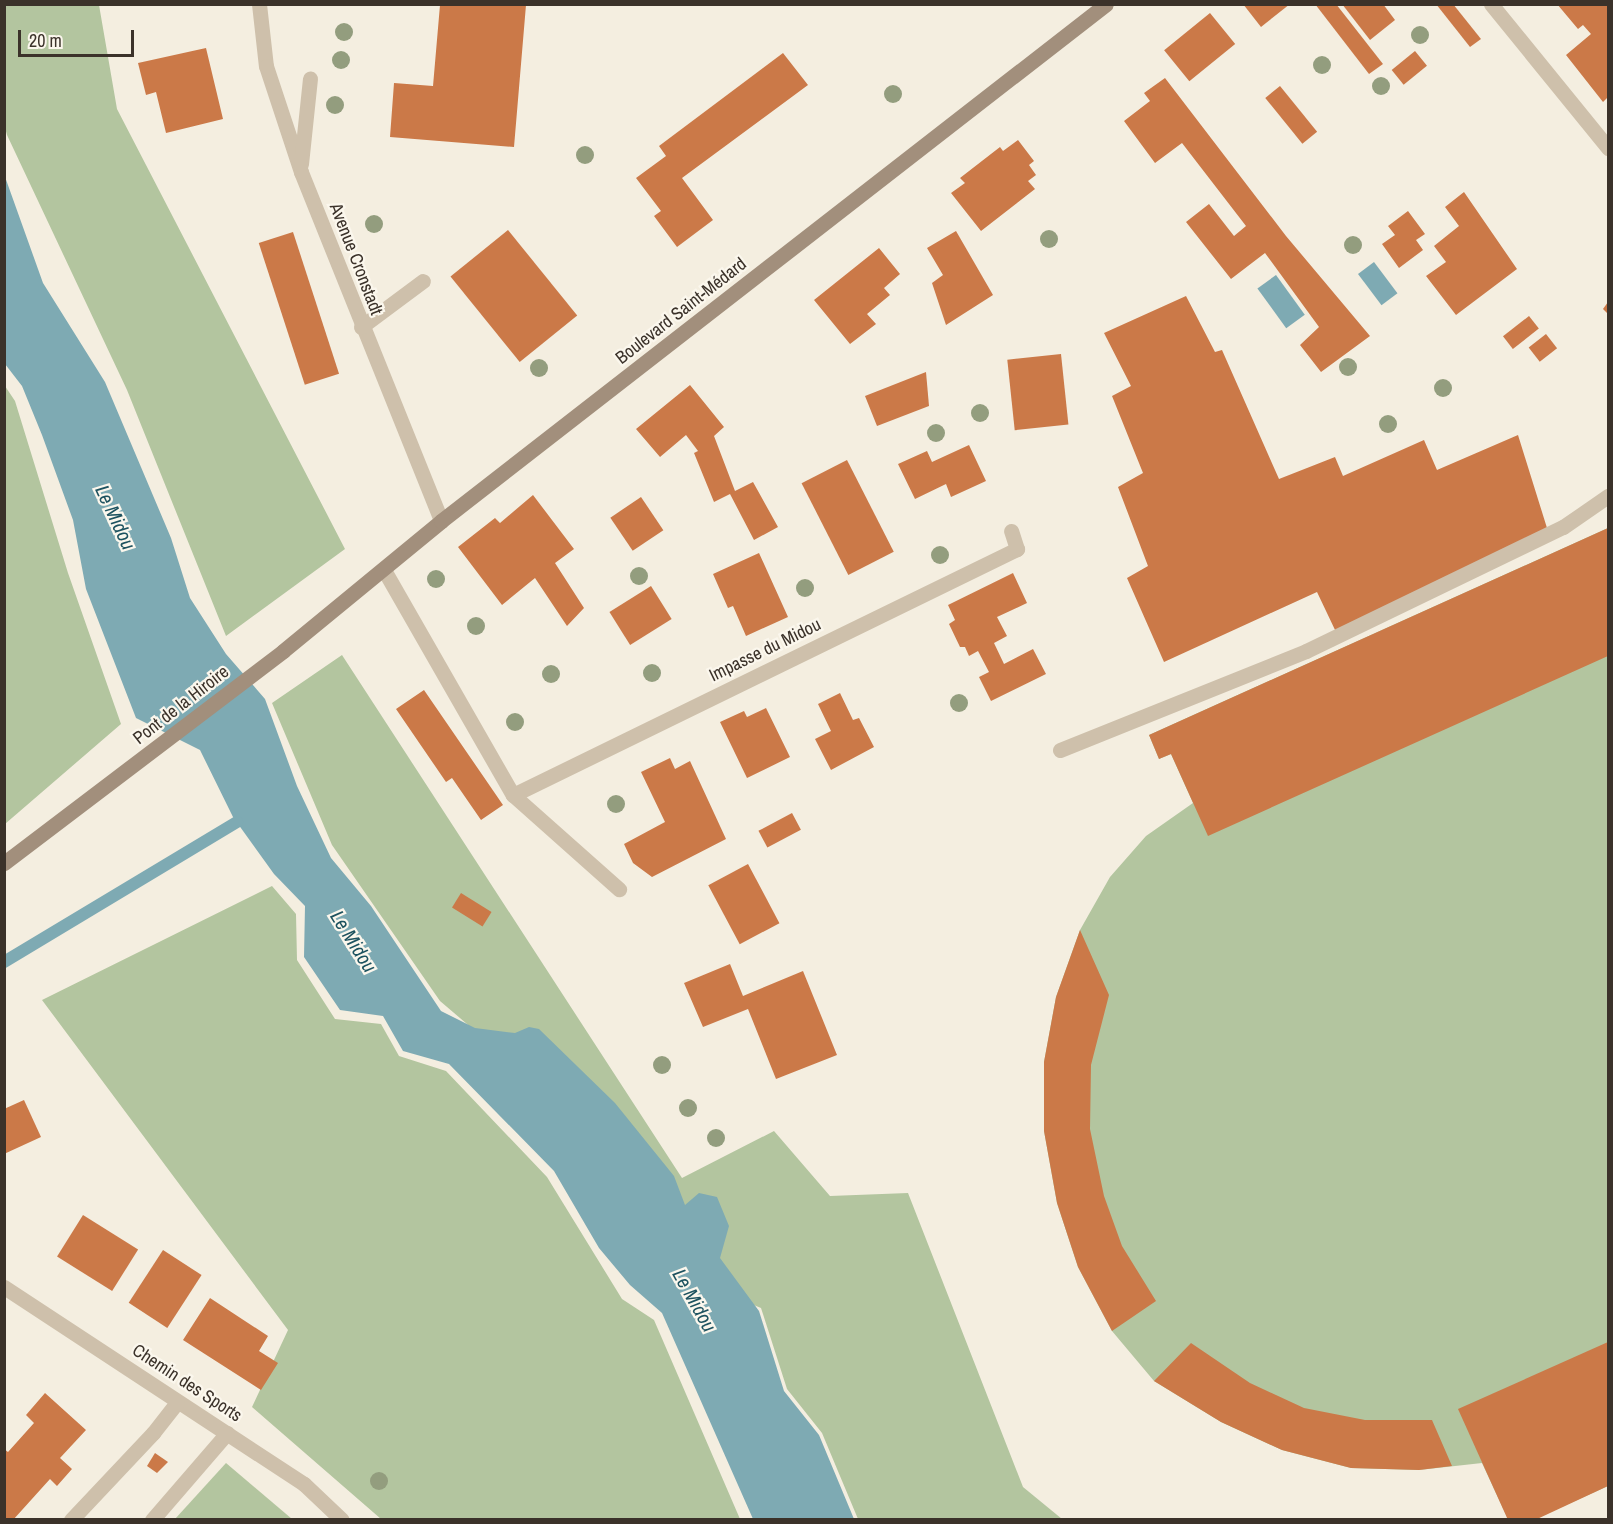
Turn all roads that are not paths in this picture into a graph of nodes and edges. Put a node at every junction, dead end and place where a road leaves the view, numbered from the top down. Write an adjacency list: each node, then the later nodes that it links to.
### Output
1 (259, 4): 6 (street, Avenue Cronstadt)
2 (1106, 4): 10 (main road, Boulevard Saint-Médard)
3 (1491, 4): 5 (street)
4 (310, 78): 6 (street)
5 (1608, 148)
6 (301, 172): 8 (street, Avenue Cronstadt)
7 (423, 281): 8 (street)
8 (362, 327): 10 (street, Avenue Cronstadt)
9 (1608, 496): 14 (street)
10 (441, 521): 12 (main road, Boulevard Saint-Médard)
11 (1011, 531): 15 (street, Impasse du Midou)
12 (384, 570): 13 (main road, Boulevard Saint-Médard); 15 (street)
13 (283, 651): 16 (main road, Pont de la Hiroire)
14 (1060, 750)
15 (513, 795): 17 (street)
16 (4, 863)
17 (619, 889)
18 (4, 1287): 19 (street, Chemin des Sports)
19 (177, 1402): 20 (street, Chemin des Sports); 21 (street)
20 (227, 1433): 22 (street); 23 (street, Chemin des Sports)
21 (71, 1520)
22 (152, 1520)
23 (342, 1520)

